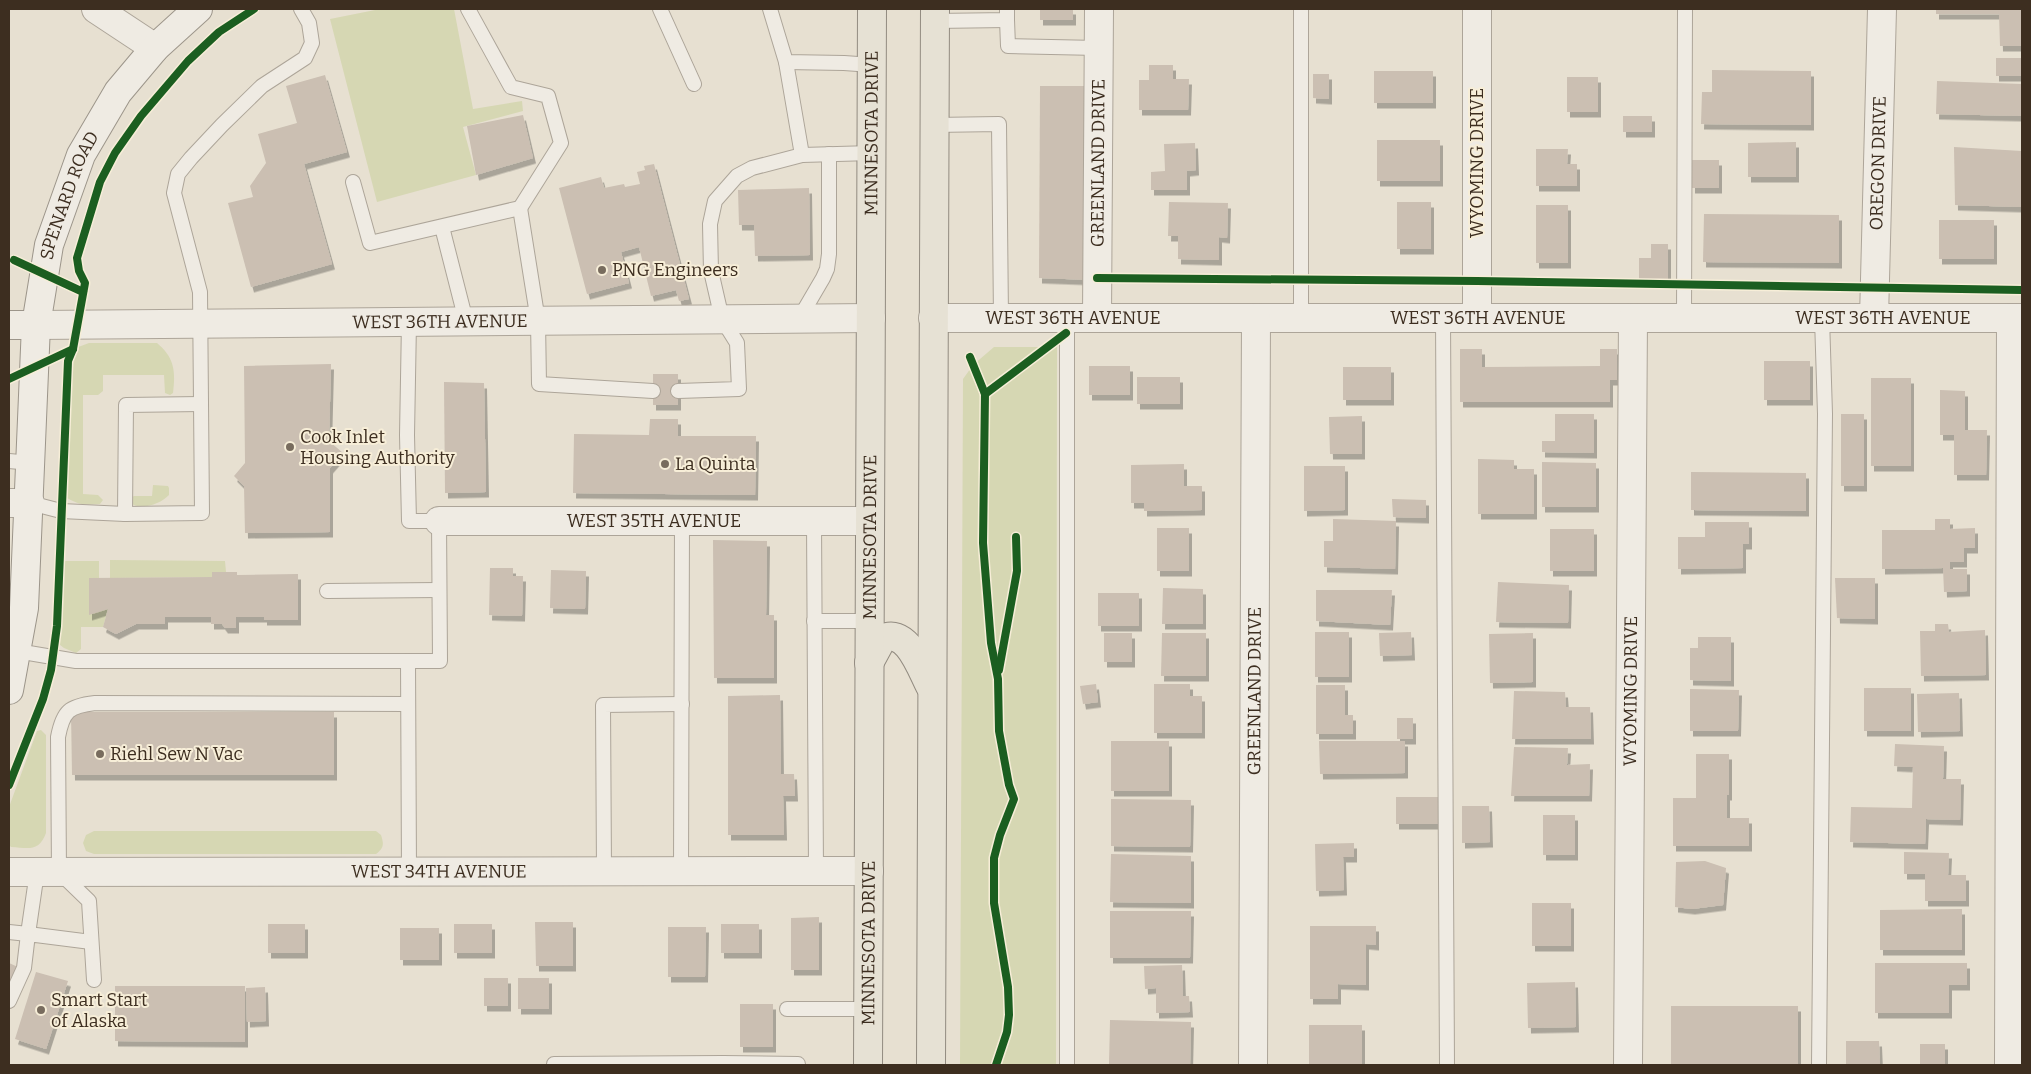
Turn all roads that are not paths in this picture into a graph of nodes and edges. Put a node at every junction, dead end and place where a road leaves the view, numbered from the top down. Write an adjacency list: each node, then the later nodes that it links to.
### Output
1 (96, 9): 16 (street)
2 (198, 9): 16 (street, SPENARD ROAD)
3 (301, 9): 47 (lane)
4 (468, 9): 26 (lane)
5 (660, 9): 20 (lane)
6 (770, 9): 18 (lane)
7 (872, 9): 19 (main road, MINNESOTA DRIVE)
8 (1099, 9): 17 (street, GREENLAND DRIVE)
9 (1301, 9): 34 (lane)
10 (1477, 9): 36 (street, WYOMING DRIVE)
11 (1684, 9): 38 (lane)
12 (1882, 9): 40 (street, OREGON DRIVE)
13 (935, 15): 14 (lane); 21 (main road)
14 (977, 15): 15 (lane)
15 (1007, 15): 17 (lane)
16 (155, 48): 49 (street, SPENARD ROAD)
17 (1098, 48): 32 (street, GREENLAND DRIVE)
18 (786, 62): 19 (lane); 24 (lane)
19 (872, 65): 22 (main road, MINNESOTA DRIVE)
20 (694, 84)
21 (934, 125): 30 (main road); 31 (lane)
22 (872, 153): 23 (lane); 29 (main road, MINNESOTA DRIVE)
23 (829, 154): 24 (lane); 43 (lane)
24 (802, 155): 42 (lane)
25 (353, 182): 27 (lane)
26 (520, 208): 27 (lane); 45 (lane)
27 (442, 227): 44 (lane)
28 (1067, 317): 31 (street, WEST 36TH AVENUE); 32 (street, WEST 36TH AVENUE); 90 (lane)
29 (871, 318): 43 (street, WEST 36TH AVENUE); 59 (main road, MINNESOTA DRIVE)
30 (933, 318): 31 (street, WEST 36TH AVENUE); 67 (main road)
31 (1001, 318)
32 (1097, 318): 33 (street, WEST 36TH AVENUE)
33 (1256, 318): 34 (street, WEST 36TH AVENUE); 91 (street, GREENLAND DRIVE)
34 (1301, 318): 35 (street, WEST 36TH AVENUE)
35 (1443, 318): 36 (street, WEST 36TH AVENUE); 92 (lane)
36 (1477, 318): 37 (street, WEST 36TH AVENUE)
37 (1633, 318): 38 (street, WEST 36TH AVENUE); 93 (street, WYOMING DRIVE)
38 (1684, 318): 39 (street, WEST 36TH AVENUE)
39 (1822, 318): 40 (street, WEST 36TH AVENUE); 94 (lane)
40 (1874, 318): 41 (street, WEST 36TH AVENUE)
41 (2017, 318): 95 (street)
42 (722, 319): 43 (street, WEST 36TH AVENUE); 45 (street, WEST 36TH AVENUE); 51 (lane)
43 (799, 319)
44 (466, 321): 45 (street, WEST 36TH AVENUE); 46 (street, WEST 36TH AVENUE)
45 (538, 321): 50 (lane)
46 (409, 322): 47 (street, WEST 36TH AVENUE); 56 (lane)
47 (201, 324): 49 (street, WEST 36TH AVENUE); 52 (lane)
48 (9, 325): 49 (street, WEST 36TH AVENUE)
49 (36, 325): 53 (street, SPENARD ROAD)
50 (653, 390)
51 (678, 390)
52 (201, 404): 55 (lane); 55 (lane)
53 (20, 462): 54 (street, SPENARD ROAD)
54 (19, 503): 55 (lane); 64 (street, SPENARD ROAD)
55 (125, 514)
56 (439, 522): 57 (street, WEST 35TH AVENUE); 60 (lane)
57 (682, 522): 58 (street, WEST 35TH AVENUE); 70 (lane)
58 (814, 522): 59 (street, WEST 35TH AVENUE); 62 (lane)
59 (870, 522): 63 (main road, MINNESOTA DRIVE)
60 (439, 590): 61 (lane); 65 (lane)
61 (327, 591)
62 (814, 621): 63 (lane); 73 (lane)
63 (869, 621): 66 (main road, MINNESOTA DRIVE)
64 (18, 651): 65 (lane); 68 (street, SPENARD ROAD)
65 (408, 661): 69 (lane)
66 (869, 663): 67 (main road); 74 (main road, MINNESOTA DRIVE)
67 (931, 688): 89 (main road)
68 (9, 690)
69 (408, 704): 76 (lane); 77 (lane)
70 (682, 704): 71 (lane); 72 (lane)
71 (604, 871): 72 (street, WEST 34TH AVENUE); 77 (street, WEST 34TH AVENUE)
72 (681, 871): 73 (street, WEST 34TH AVENUE)
73 (816, 871): 74 (street, WEST 34TH AVENUE)
74 (869, 871): 84 (main road, MINNESOTA DRIVE)
75 (9, 872): 76 (street, WEST 34TH AVENUE)
76 (48, 872): 77 (street, WEST 34TH AVENUE); 79 (lane); 80 (lane)
77 (409, 872)
78 (9, 932): 79 (lane)
79 (28, 934): 80 (lane); 82 (lane)
80 (92, 942): 81 (lane)
81 (94, 980)
82 (9, 1001)
83 (786, 1009): 84 (lane)
84 (868, 1009): 88 (main road, MINNESOTA DRIVE)
85 (722, 1064): 86 (lane); 87 (lane)
86 (554, 1065)
87 (798, 1065)
88 (868, 1065)
89 (931, 1065)
90 (1067, 1065)
91 (1253, 1065)
92 (1447, 1065)
93 (1628, 1065)
94 (1819, 1065)
95 (2009, 1065)

